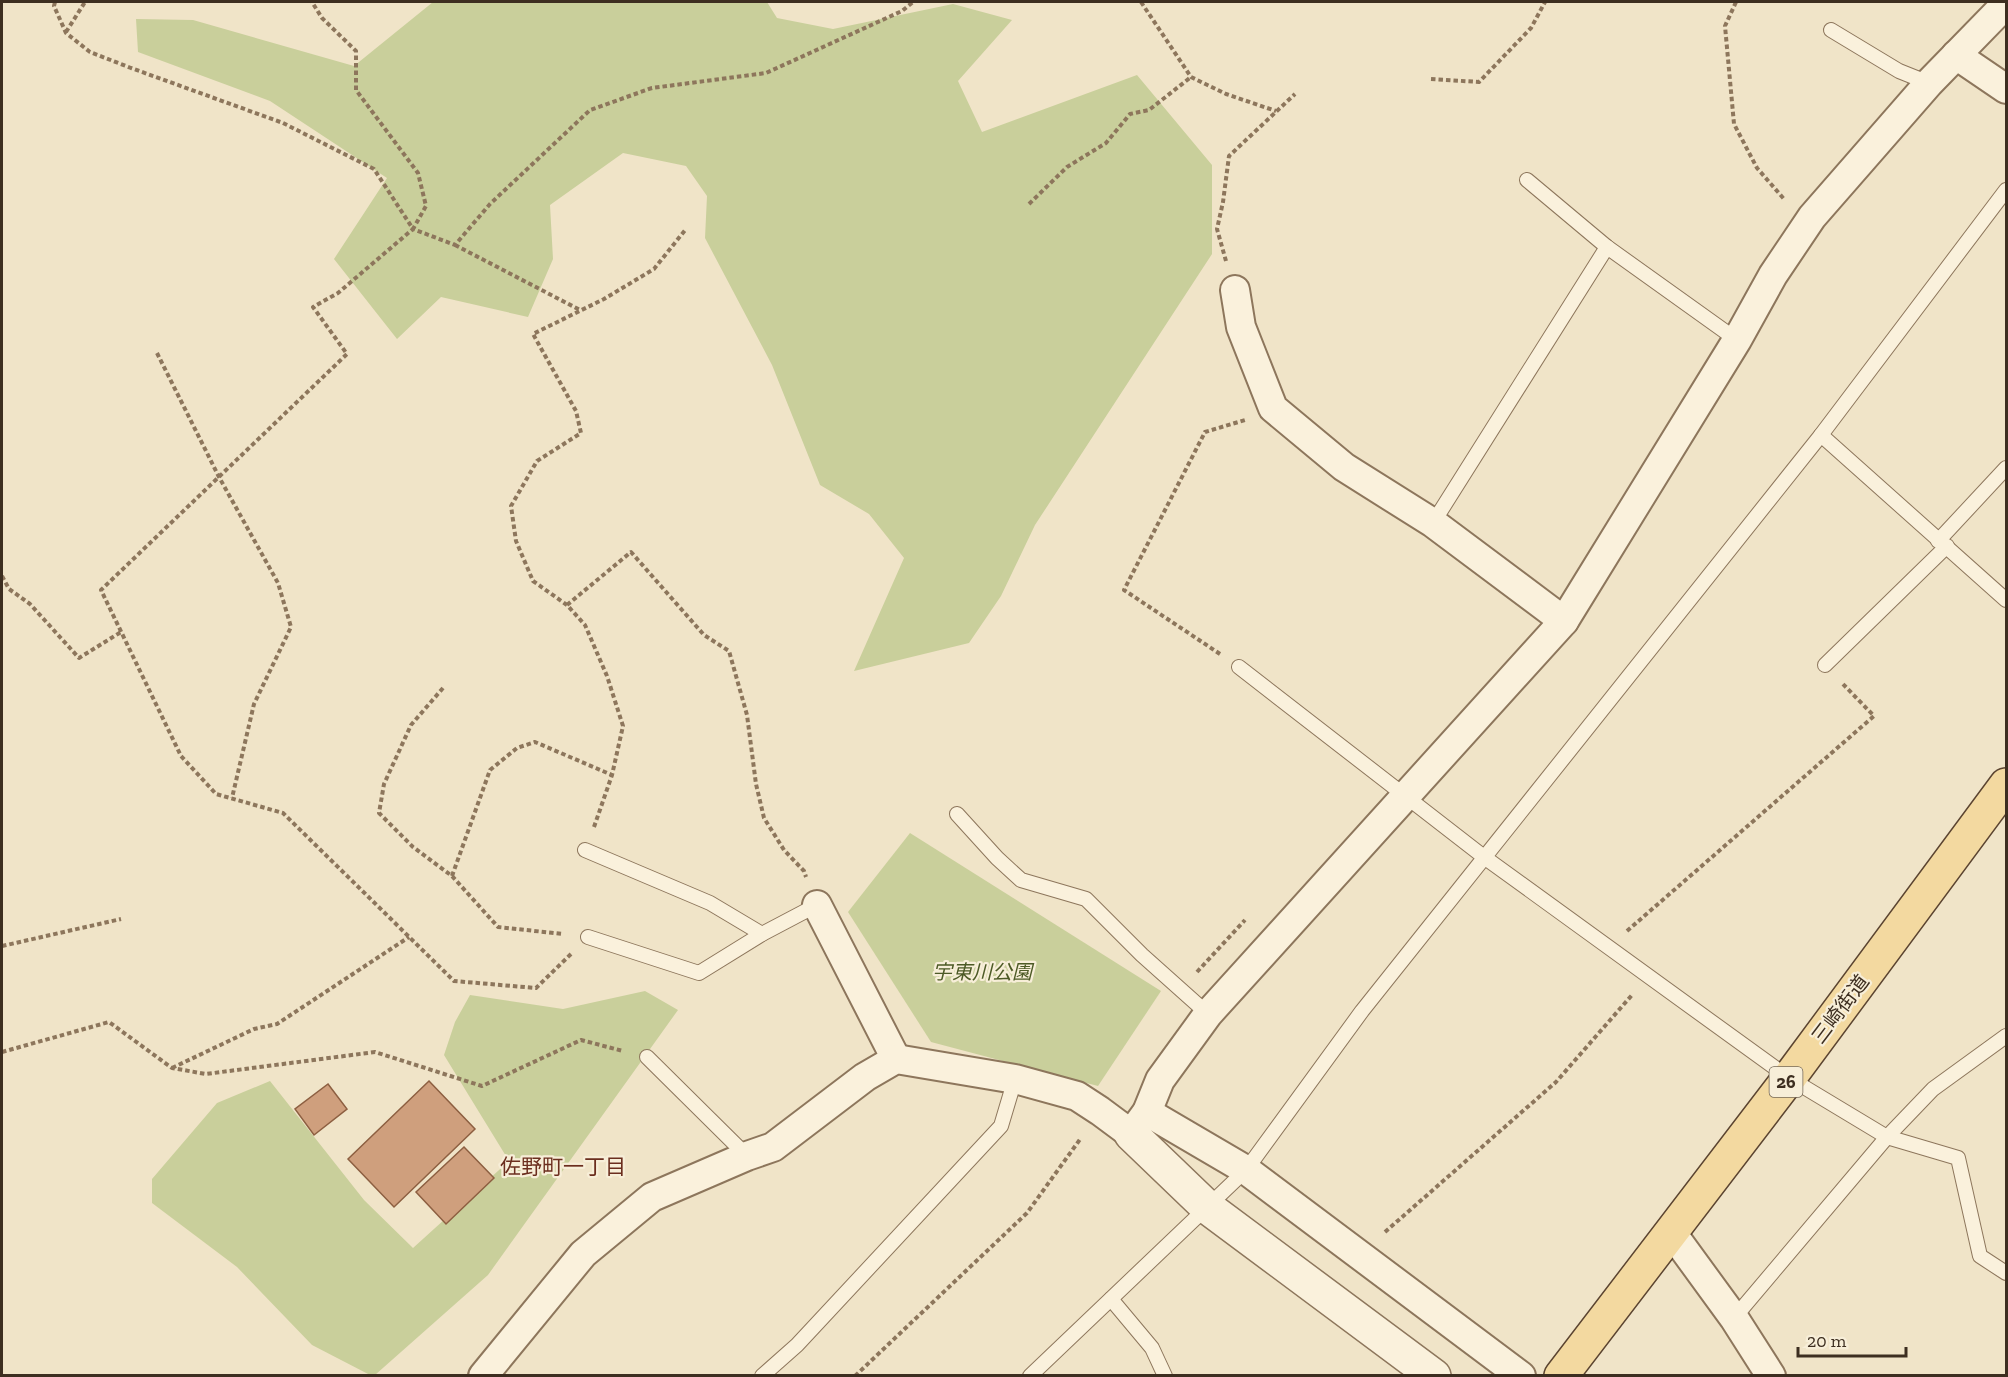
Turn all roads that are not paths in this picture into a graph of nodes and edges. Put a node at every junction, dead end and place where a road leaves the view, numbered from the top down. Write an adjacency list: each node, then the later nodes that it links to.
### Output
1 (2007, 4): 3 (street)
2 (1831, 30): 4 (lane)
3 (1956, 55): 4 (street); 5 (street)
4 (1929, 83): 10 (street)
5 (2007, 89)
6 (1527, 180): 8 (lane)
7 (2007, 190): 11 (lane)
8 (1607, 247): 10 (lane); 13 (lane)
9 (1235, 290): 13 (street)
10 (1737, 340): 16 (street)
11 (1821, 435): 14 (lane); 23 (lane)
12 (2007, 468): 14 (lane)
13 (1433, 523): 16 (street)
14 (1943, 543): 15 (lane); 17 (lane)
15 (2007, 600)
16 (1564, 621): 20 (street)
17 (1825, 665)
18 (1239, 667): 20 (lane)
19 (2007, 785): 31 (main road, 三崎街道 / 26)
20 (1406, 795): 23 (lane); 27 (street)
21 (957, 814): 27 (lane)
22 (585, 850): 25 (lane)
23 (1484, 857): 31 (lane); 36 (lane)
24 (817, 905): 25 (lane); 30 (street)
25 (762, 934): 26 (lane)
26 (588, 937)
27 (1208, 1014): 33 (street)
28 (2007, 1036): 34 (lane)
29 (646, 1057): 35 (lane)
30 (896, 1059): 32 (street); 35 (street)
31 (1789, 1078): 34 (lane); 38 (main road, 三崎街道 / 26)
32 (1015, 1079): 33 (street); 43 (lane)
33 (1139, 1123): 36 (street); 37 (street)
34 (1887, 1137): 39 (lane); 41 (lane)
35 (747, 1156): 42 (street)
36 (1246, 1170): 37 (lane); 47 (street)
37 (1207, 1207): 40 (lane); 46 (street)
38 (1672, 1233): 41 (street); 48 (main road, 三崎街道 / 26)
39 (2007, 1273)
40 (1111, 1299): 44 (lane); 45 (lane)
41 (1734, 1318): 49 (street)
42 (483, 1376)
43 (762, 1376)
44 (1030, 1376)
45 (1165, 1376)
46 (1434, 1376)
47 (1521, 1376)
48 (1561, 1376)
49 (1771, 1376)

